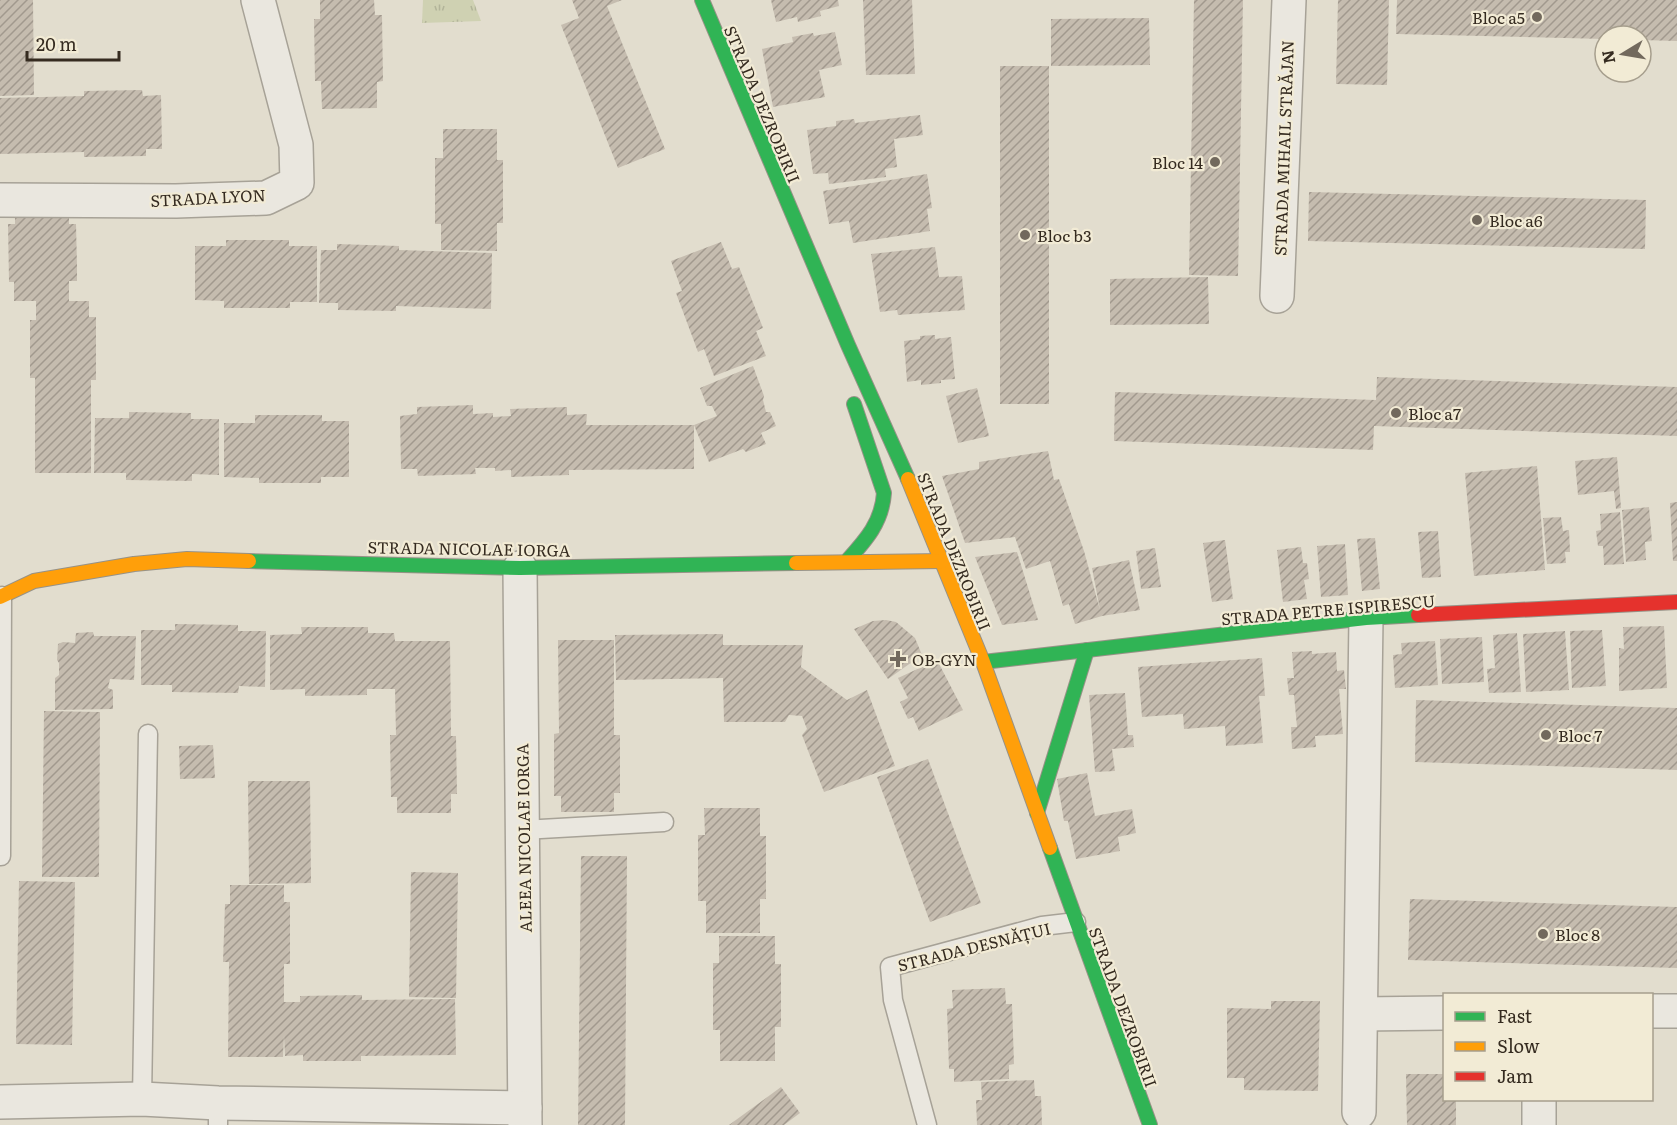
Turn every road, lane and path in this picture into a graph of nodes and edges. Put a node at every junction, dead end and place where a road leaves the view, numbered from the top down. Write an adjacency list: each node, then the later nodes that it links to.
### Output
1 (258, 0): 4 (street, STRADA LYON)
2 (702, 0): 6 (street, STRADA DEZROBIRII)
3 (1289, 0): 5 (street, STRADA MIHAIL STRĂJAN)
4 (0, 200)
5 (1277, 296)
6 (848, 345): 7 (street, STRADA DEZROBIRII); 8 (street)
7 (942, 561): 8 (street, STRADA NICOLAE IORGA); 14 (street, STRADA DEZROBIRII)
8 (846, 562): 9 (street, STRADA NICOLAE IORGA)
9 (520, 568): 10 (street, STRADA NICOLAE IORGA); 18 (street, ALEEA NICOLAE IORGA)
10 (1, 597): 19 (lane)
11 (1677, 602): 12 (street, STRADA PETRE ISPIRESCU)
12 (1366, 618): 13 (street, STRADA PETRE ISPIRESCU); 24 (street)
13 (1087, 650): 14 (street, STRADA PETRE ISPIRESCU); 16 (street)
14 (983, 662): 16 (street, STRADA DEZROBIRII)
15 (148, 734): 25 (lane)
16 (1037, 813): 20 (street, STRADA DEZROBIRII)
17 (664, 822): 18 (lane)
18 (523, 830): 30 (street, ALEEA NICOLAE IORGA)
19 (1, 856)
20 (1076, 922): 31 (lane, STRADA DESNĂȚUI); 32 (street, STRADA DEZROBIRII)
21 (1653, 1011): 22 (street)
22 (1677, 1011)
23 (1443, 1013): 24 (street)
24 (1361, 1014): 28 (street)
25 (142, 1099): 27 (street, ALEEA NICOLAE IORGA); 29 (street, ALEEA NICOLAE IORGA)
26 (1539, 1101): 33 (street)
27 (0, 1102)
28 (1359, 1112)
29 (218, 1114): 30 (street, ALEEA NICOLAE IORGA)
30 (525, 1116)
31 (927, 1125)
32 (1150, 1125)
33 (1539, 1125)

